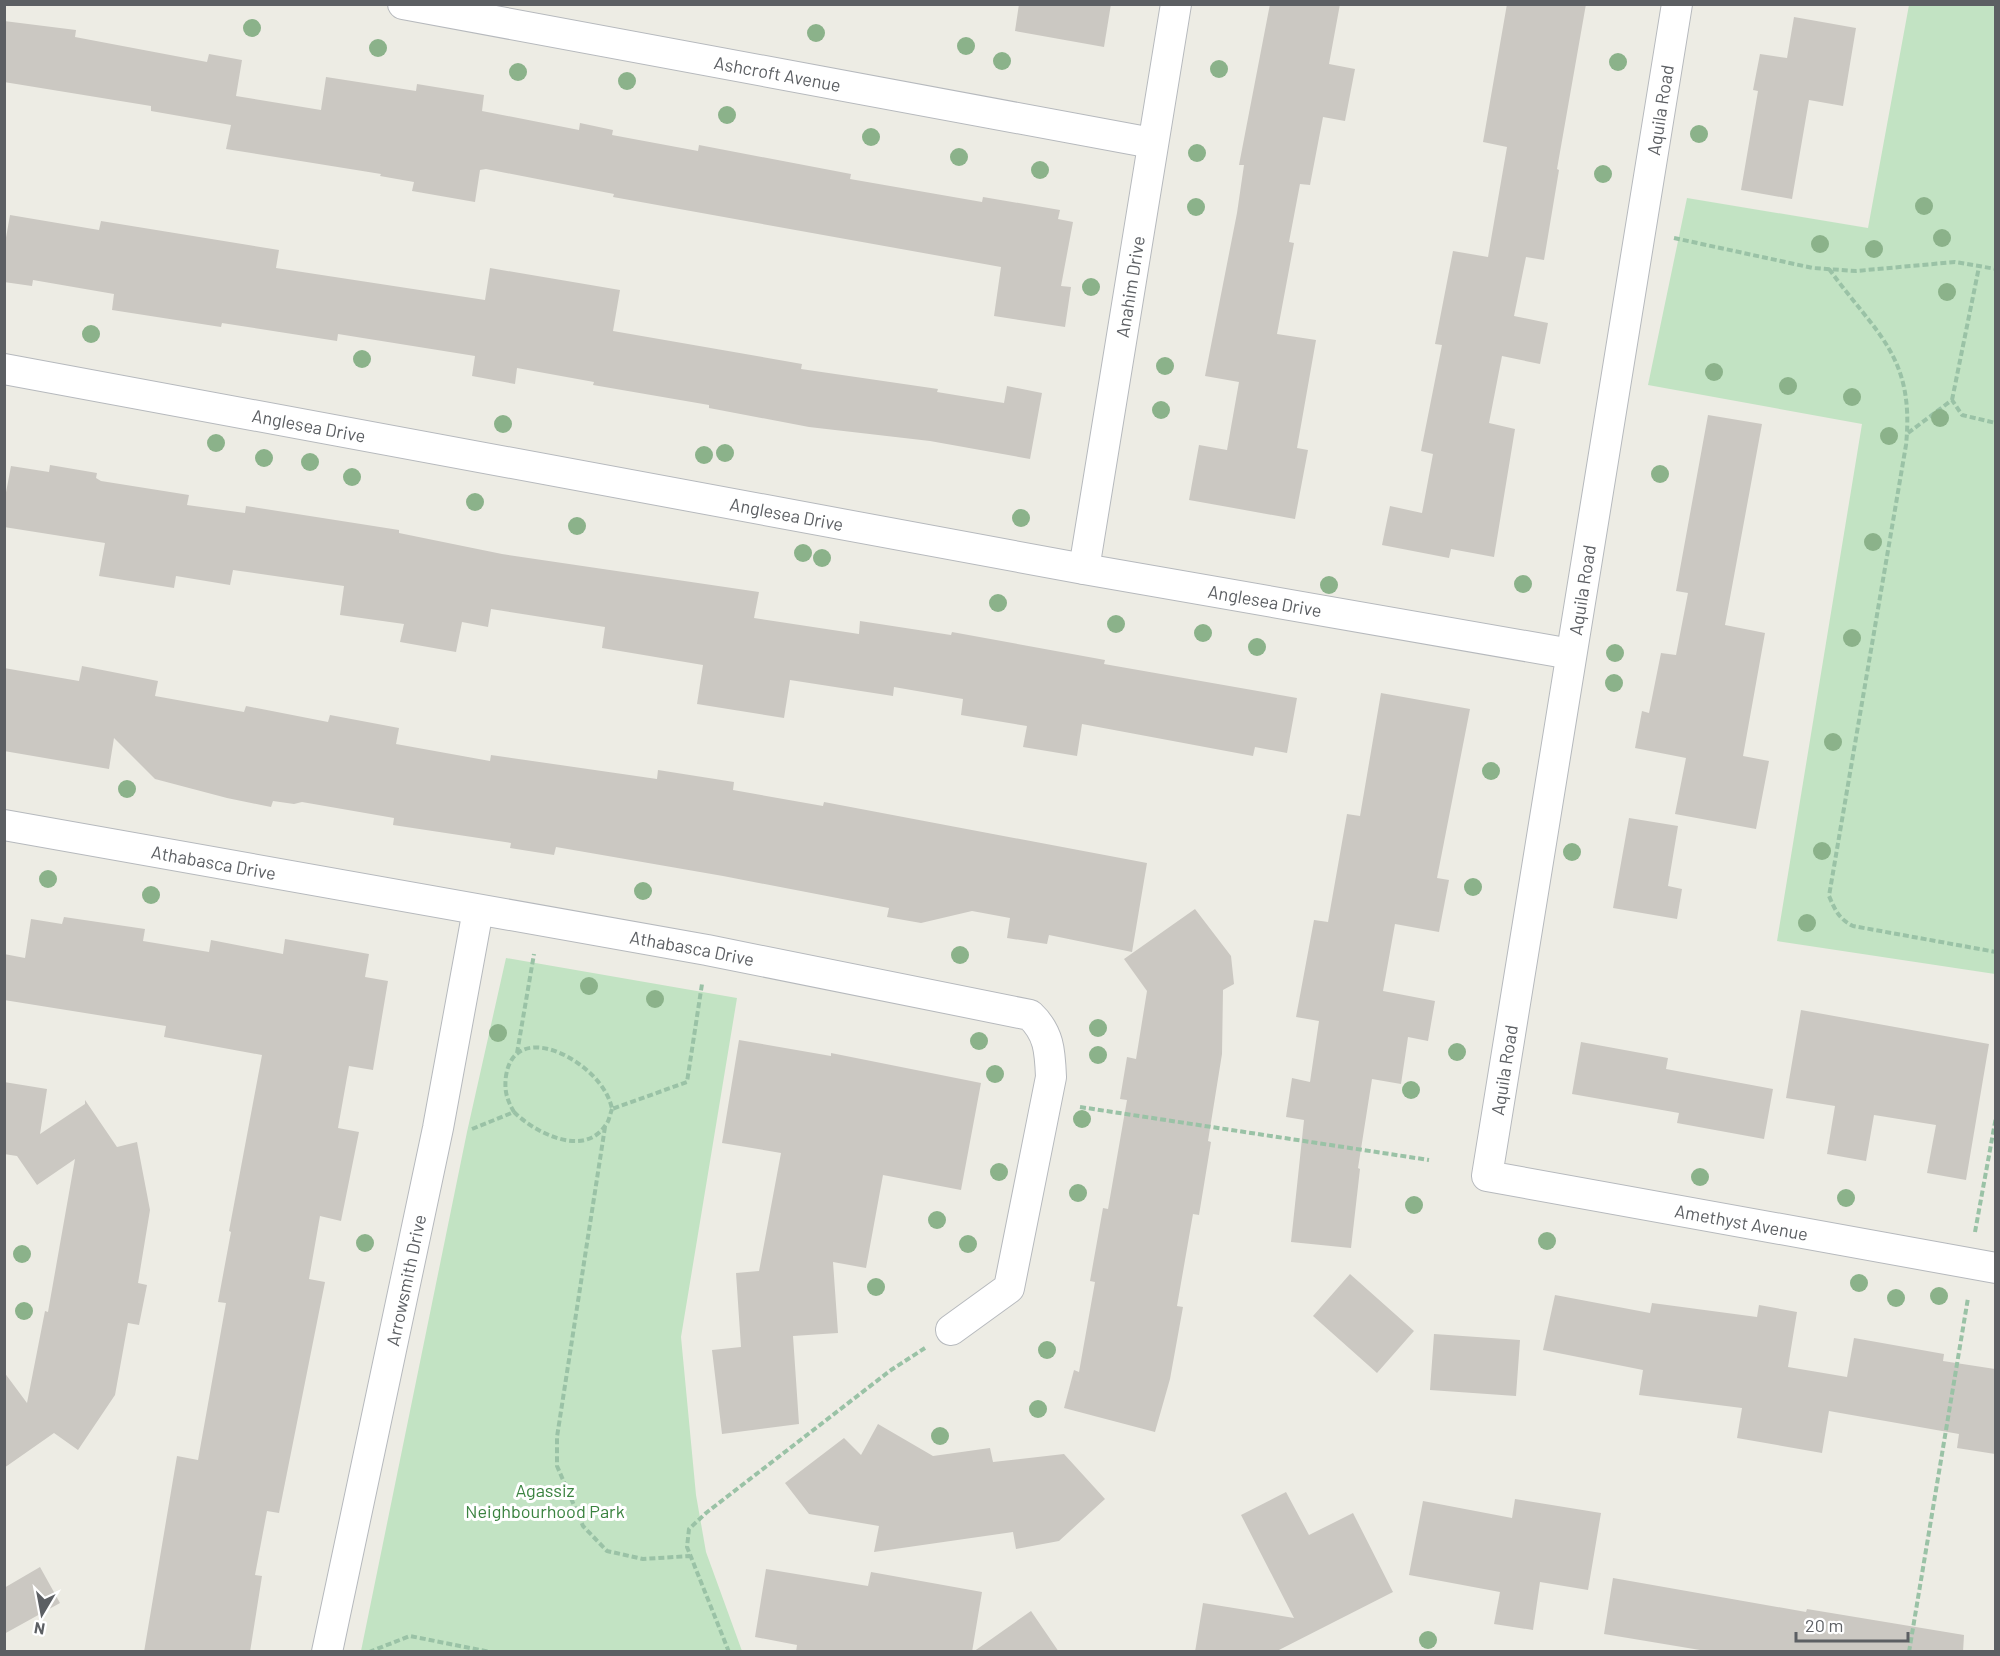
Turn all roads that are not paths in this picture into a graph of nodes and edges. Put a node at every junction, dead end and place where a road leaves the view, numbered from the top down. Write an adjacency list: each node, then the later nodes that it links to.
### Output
1 (403, 4): 4 (street, Ashcroft Avenue)
2 (1176, 4): 4 (street, Anahim Drive)
3 (1677, 4): 7 (street, Aquila Road)
4 (1152, 143): 6 (street, Anahim Drive)
5 (4, 369): 6 (street, Anglesea Drive)
6 (1084, 568): 7 (street, Anglesea Drive)
7 (1571, 654): 10 (street, Aquila Road)
8 (4, 825): 9 (street, Athabasca Drive)
9 (478, 910): 12 (street, Athabasca Drive); 13 (street, Arrowsmith Drive)
10 (1487, 1176): 11 (street, Amethyst Avenue)
11 (1978, 1273)
12 (951, 1330)
13 (327, 1652)

